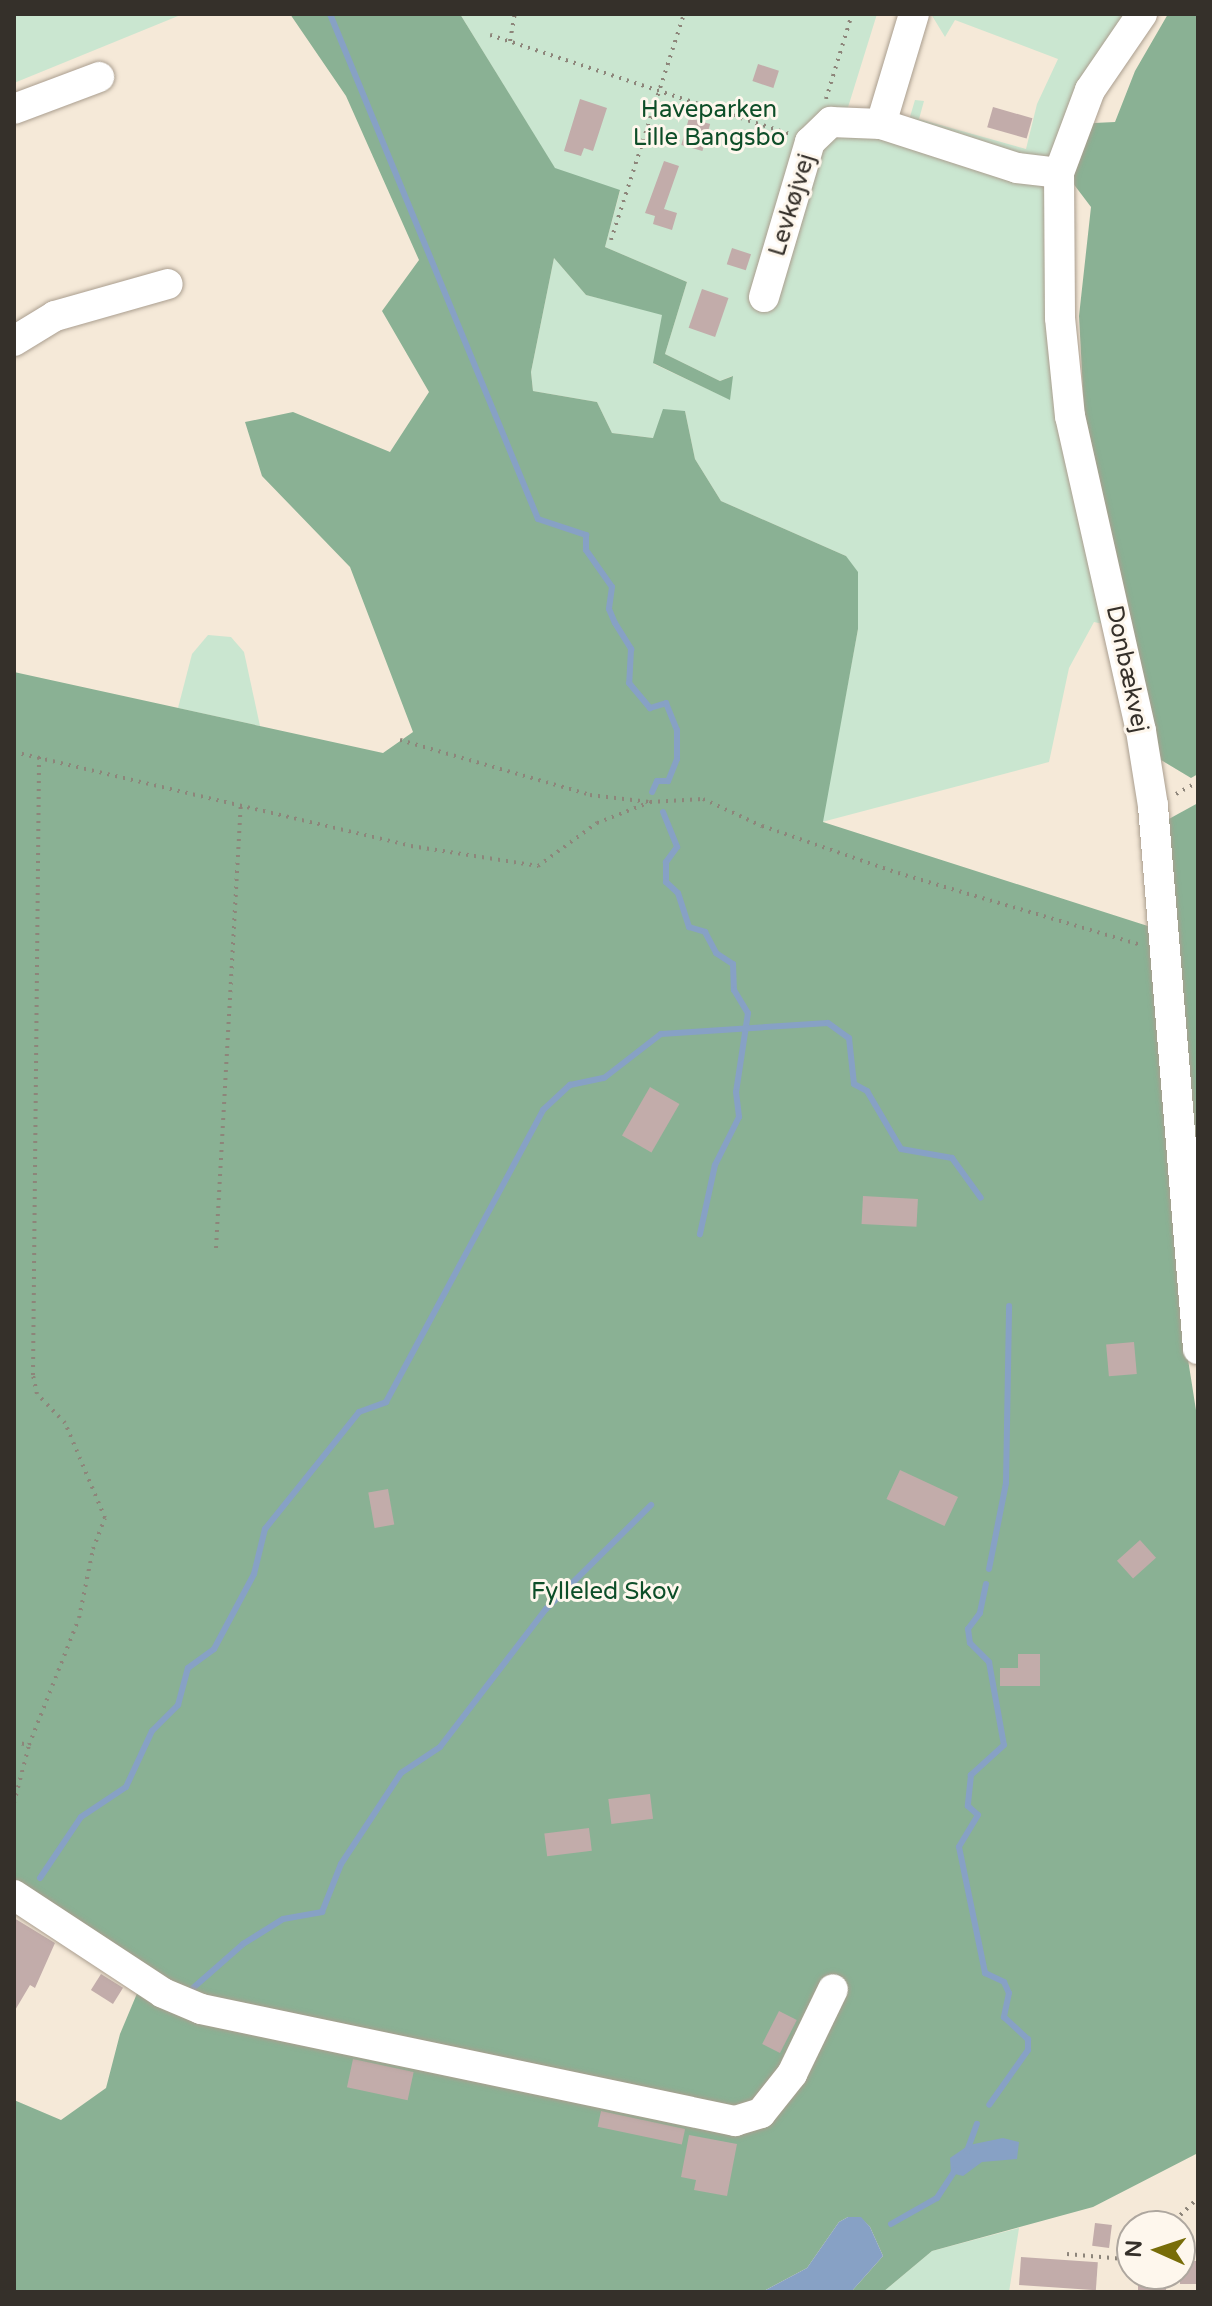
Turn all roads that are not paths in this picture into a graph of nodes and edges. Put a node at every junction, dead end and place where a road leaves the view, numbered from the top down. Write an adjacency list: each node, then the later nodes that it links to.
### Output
1 (914, 14): 5 (street)
2 (1142, 14): 6 (street, Donbækvej)
3 (99, 77): 4 (street)
4 (14, 109)
5 (881, 124): 6 (street, Levkøjvej); 8 (street, Levkøjvej)
6 (1059, 173): 10 (street, Donbækvej)
7 (168, 284): 9 (street)
8 (764, 297)
9 (14, 341)
10 (1198, 1349)
11 (14, 1895): 12 (street)
12 (833, 1989)

